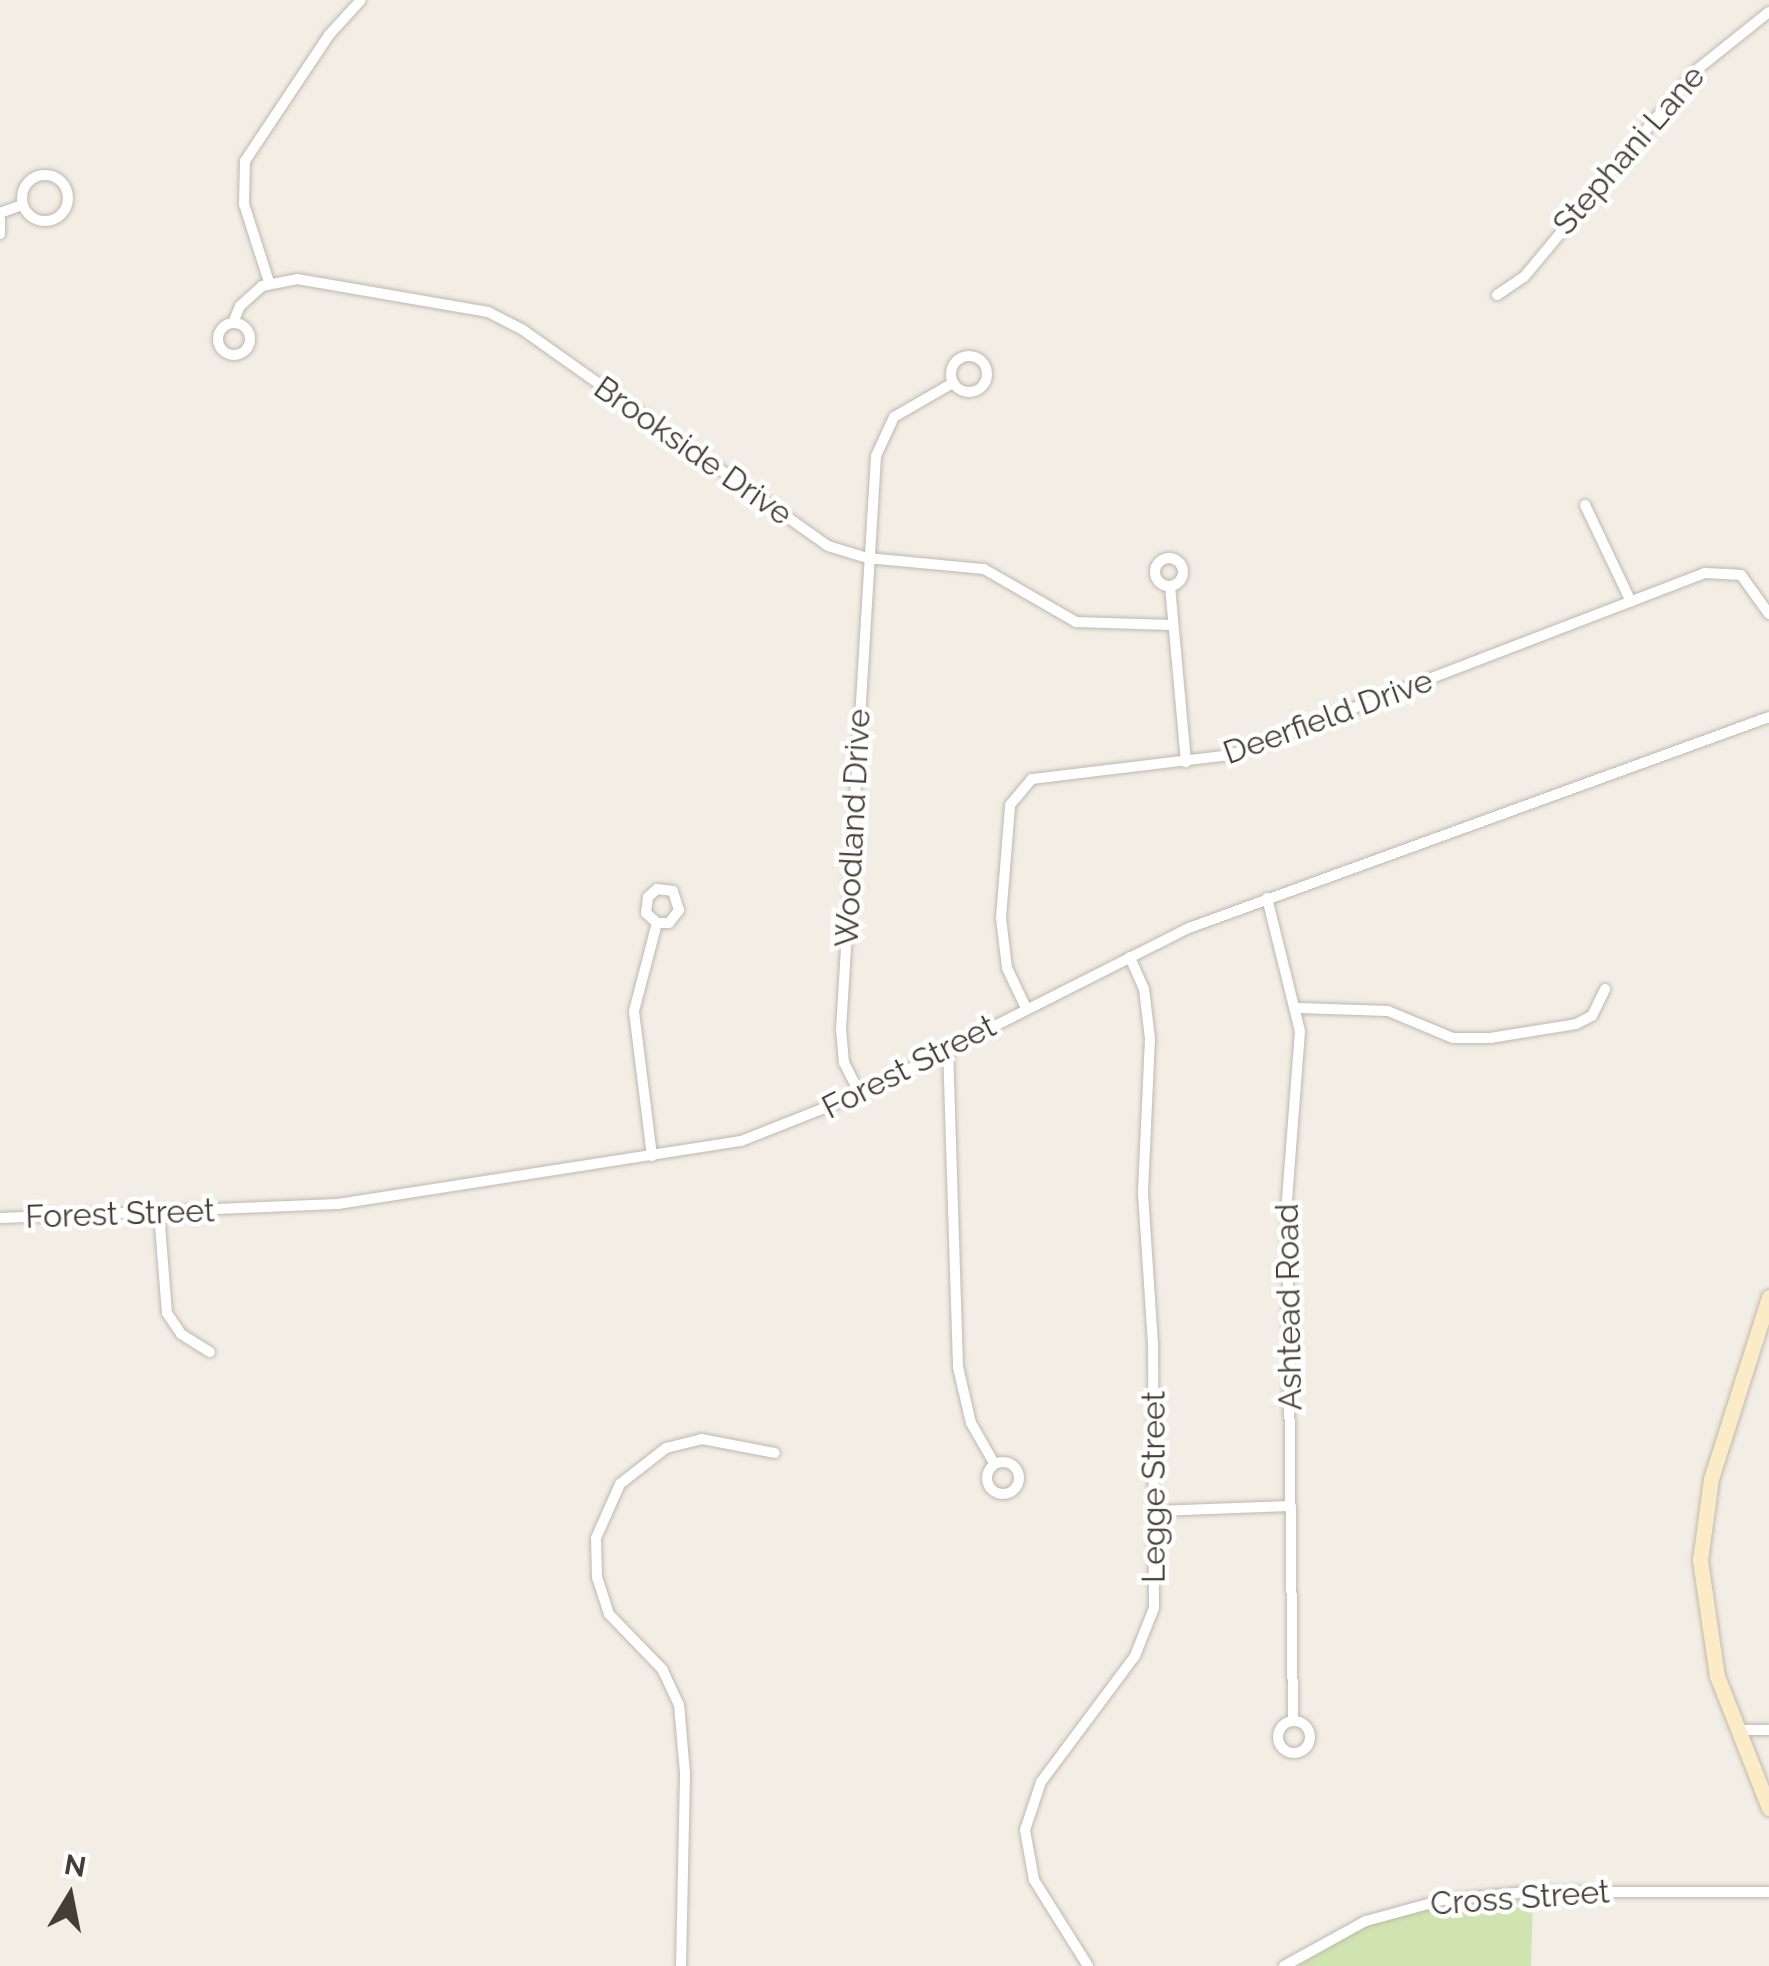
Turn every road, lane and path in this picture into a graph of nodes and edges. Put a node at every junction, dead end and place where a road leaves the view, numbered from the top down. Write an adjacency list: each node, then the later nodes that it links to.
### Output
1 (361, 0): 6 (street)
2 (1769, 12): 7 (street, Stephani Lane)
3 (22, 205): 3 (street); 4 (street)
4 (0, 216): 5 (street)
5 (0, 234)
6 (269, 282): 8 (street); 11 (street, Brookside Drive)
7 (1498, 295)
8 (233, 323)
9 (953, 383): 11 (street, Woodland Drive)
10 (1585, 505): 13 (street)
11 (867, 558): 15 (street, Brookside Drive); 25 (street, Woodland Drive)
12 (1170, 586): 15 (street)
13 (1631, 602): 14 (street, Deerfield Drive); 17 (street, Deerfield Drive)
14 (1769, 614)
15 (1171, 625): 17 (street)
16 (1769, 717): 18 (street, Forest Street)
17 (1186, 762): 22 (street, Deerfield Drive)
18 (1267, 898): 20 (street, Forest Street); 23 (street, Ashtead Road)
19 (657, 924): 26 (street)
20 (1130, 957): 22 (street, Forest Street); 34 (street, Legge Street)
21 (1605, 989): 23 (street)
22 (1026, 1008): 24 (street, Forest Street)
23 (1299, 1008): 33 (street, Ashtead Road)
24 (948, 1048): 25 (street, Forest Street); 32 (street)
25 (860, 1094): 26 (street, Forest Street)
26 (652, 1156): 27 (street, Forest Street)
27 (159, 1212): 28 (street, Forest Street); 30 (street)
28 (0, 1218)
29 (1769, 1297): 36 (street)
30 (210, 1352)
31 (776, 1452): 40 (street)
32 (994, 1464)
33 (1291, 1506): 34 (street); 35 (street, Ashtead Road)
34 (1156, 1511): 41 (street, Legge Street)
35 (1293, 1721)
36 (1736, 1730): 37 (street); 38 (street)
37 (1769, 1730)
38 (1769, 1808)
39 (1769, 1892): 42 (street, Cross Street)
40 (681, 1966)
41 (1088, 1966)
42 (1284, 1966)

